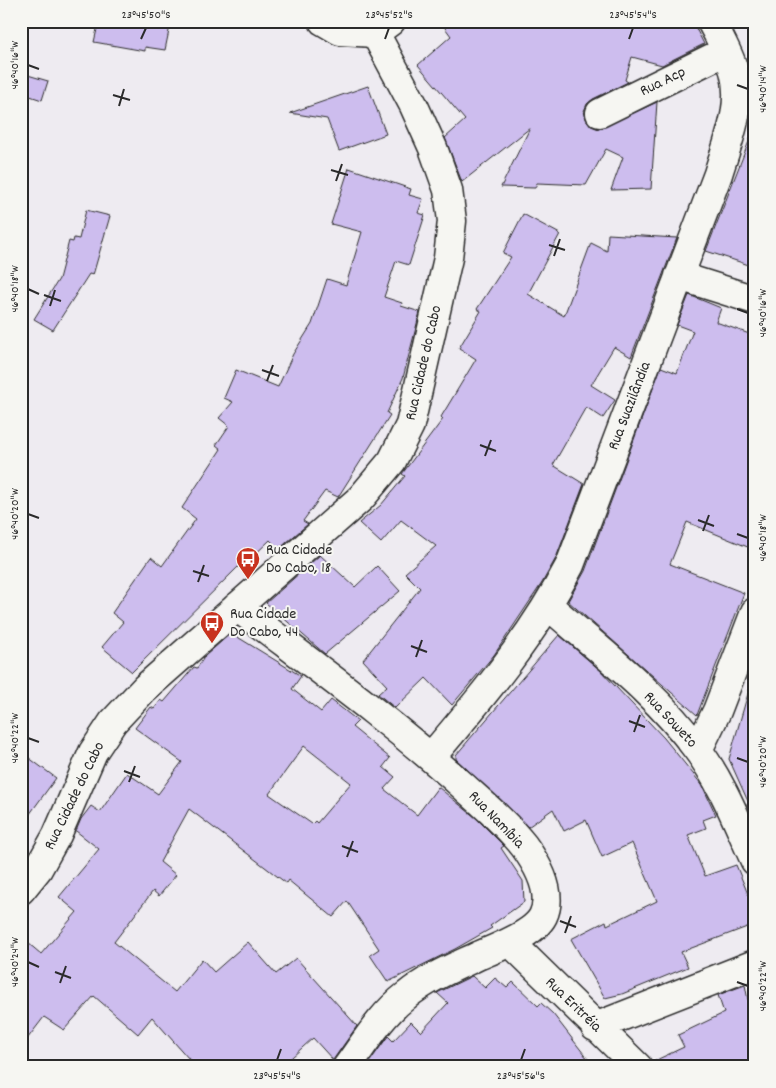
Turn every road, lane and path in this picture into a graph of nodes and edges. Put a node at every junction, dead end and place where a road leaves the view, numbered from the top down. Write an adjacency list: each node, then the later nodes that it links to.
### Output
1 (323, 21): 3 (street)
2 (711, 21): 4 (street, Rua Suazilândia)
3 (383, 27): 9 (street, Rua Cidade do Cabo)
4 (726, 51): 5 (street, Rua Acp); 6 (street, Rua Suazilândia)
5 (600, 113)
6 (678, 276): 7 (street); 8 (street, Rua Suazilândia)
7 (755, 300)
8 (549, 606): 11 (street, Rua Soweto); 12 (street, Rua Suazilândia)
9 (237, 607): 12 (street, Rua Namíbia); 14 (street, Rua Cidade do Cabo)
10 (755, 612): 11 (street)
11 (698, 750): 13 (street, Rua Soweto)
12 (431, 757): 15 (street, Rua Namíbia)
13 (755, 861)
14 (21, 890)
15 (510, 942): 17 (street, Rua Eritréia); 18 (street, Rua Namíbia)
16 (755, 964): 17 (street)
17 (595, 1027): 19 (street, Rua Eritréia)
18 (347, 1067)
19 (638, 1067)

